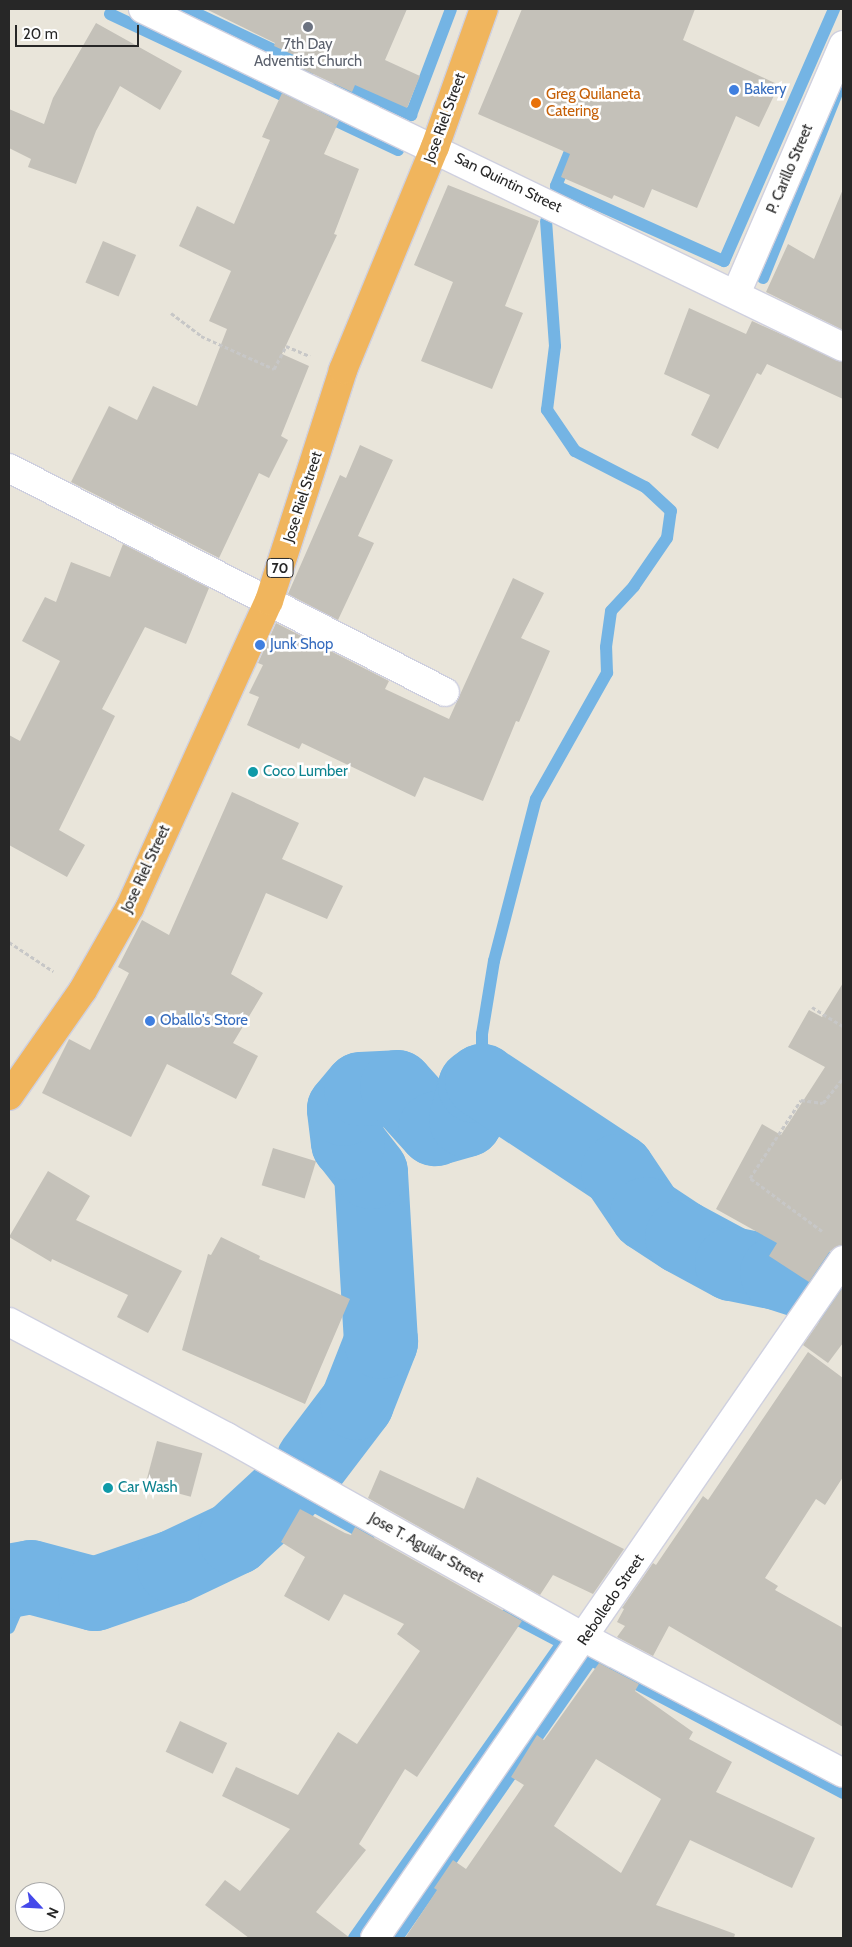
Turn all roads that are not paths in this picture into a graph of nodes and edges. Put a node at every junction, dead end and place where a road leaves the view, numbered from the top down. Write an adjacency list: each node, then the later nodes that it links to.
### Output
1 (144, 9): 4 (street, San Quintin Street)
2 (484, 9): 4 (highway, Jose Riel Street / 70)
3 (843, 45): 5 (street, P. Carillo Street)
4 (435, 147): 5 (street, San Quintin Street); 8 (highway, Jose Riel Street / 70)
5 (736, 294): 6 (street, San Quintin Street)
6 (843, 347)
7 (9, 468): 8 (street)
8 (269, 601): 9 (street); 10 (highway, Jose Riel Street / 70)
9 (445, 692)
10 (9, 1096)
11 (843, 1260): 13 (street, Rebolledo Street)
12 (9, 1322): 13 (street, Jose T. Aguilar Street)
13 (585, 1638): 14 (street, Jose T. Aguilar Street); 15 (street, Rebolledo Street)
14 (843, 1774)
15 (375, 1938)

